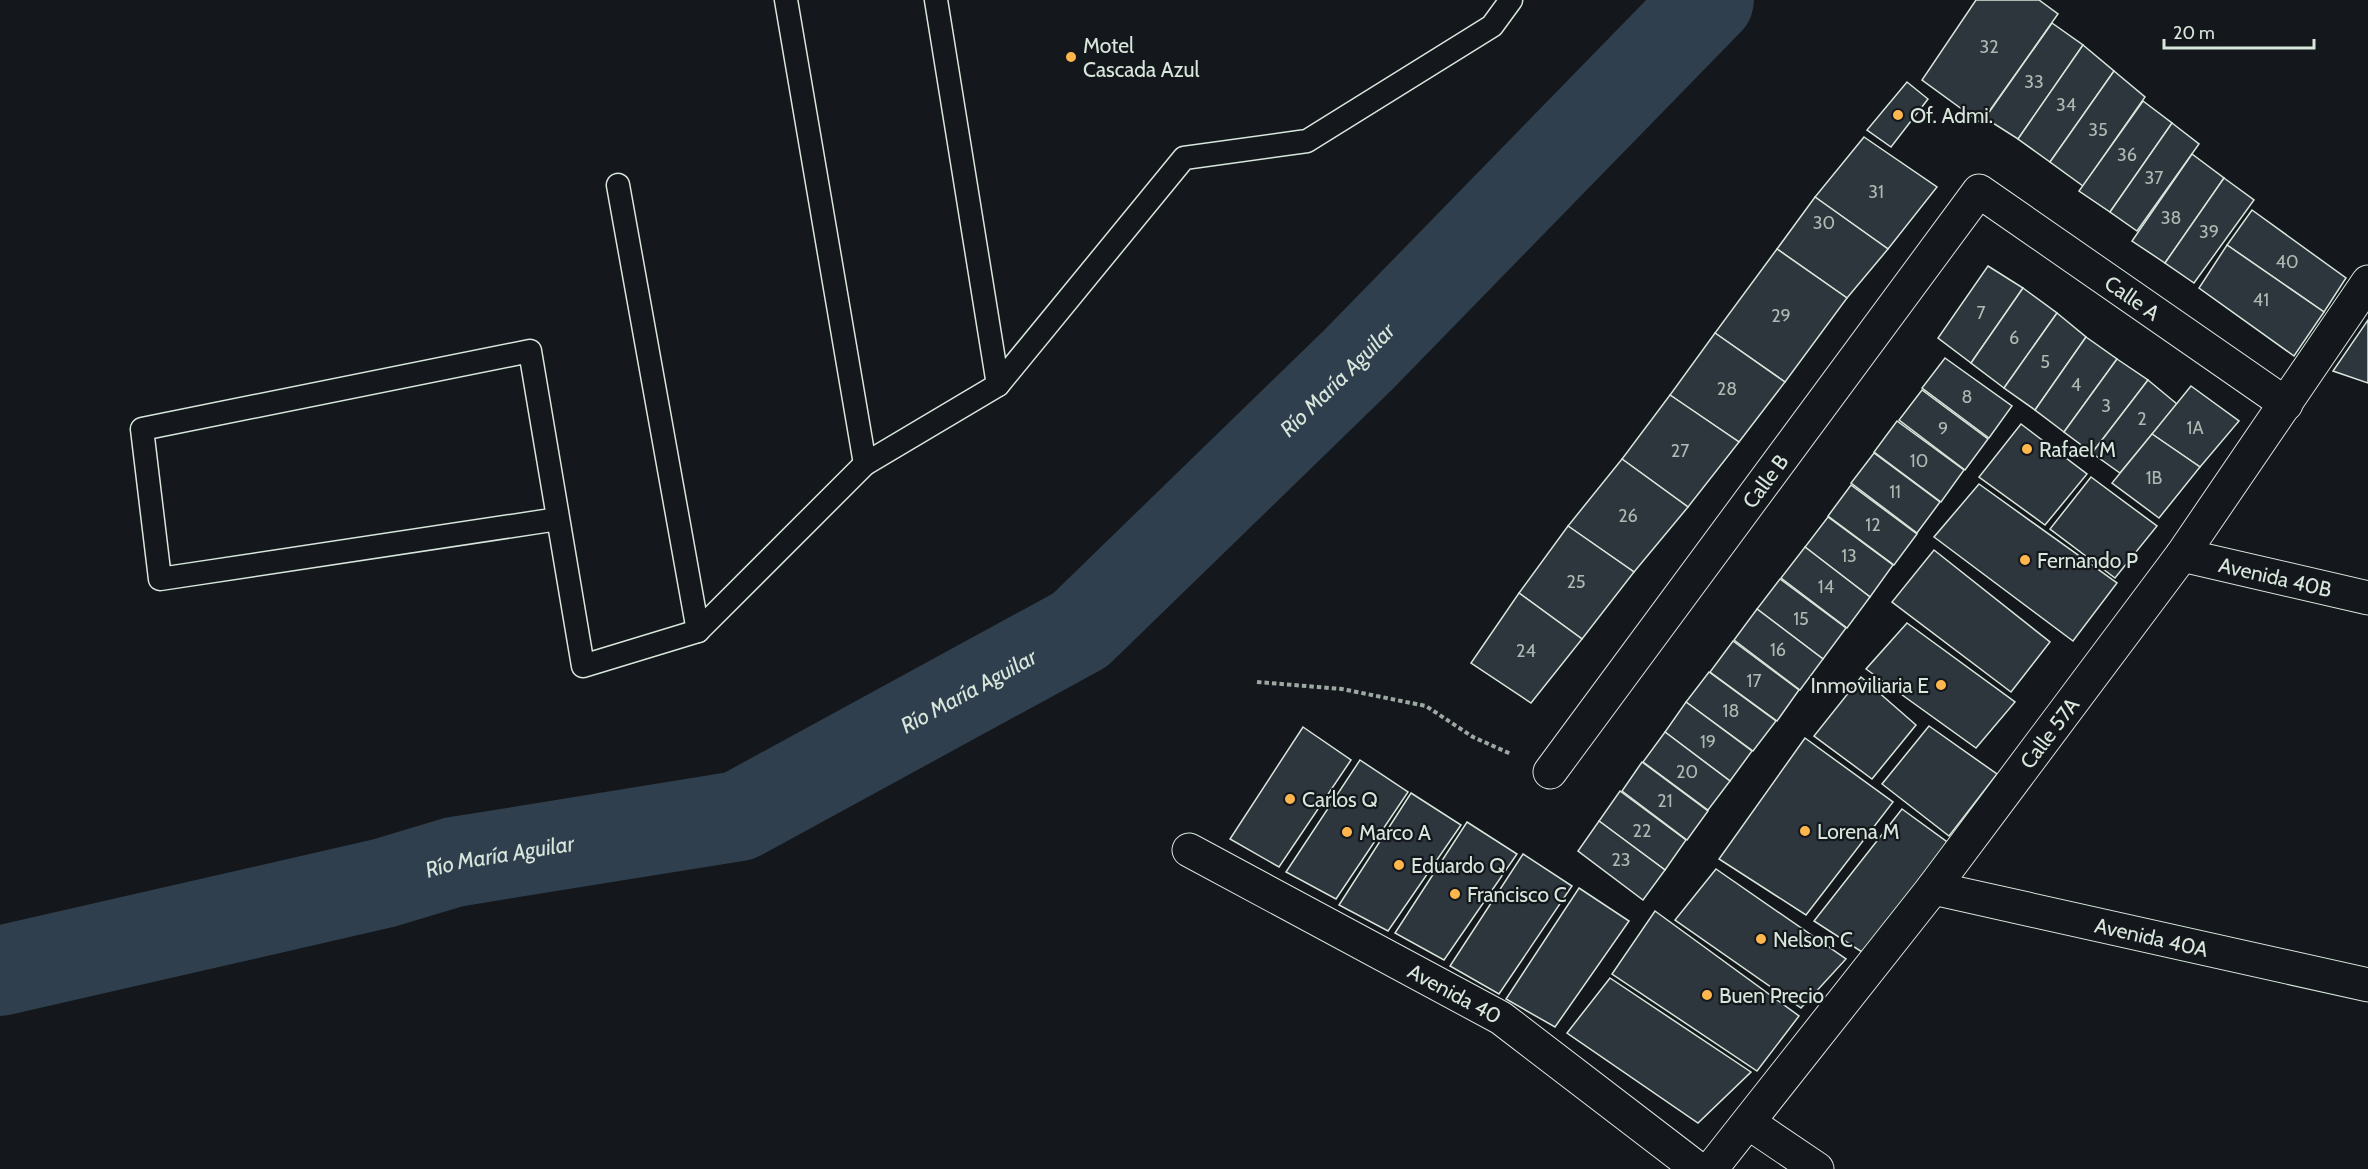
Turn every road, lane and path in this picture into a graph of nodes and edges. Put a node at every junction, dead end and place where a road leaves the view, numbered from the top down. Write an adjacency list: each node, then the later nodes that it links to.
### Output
1 (786, 0): 9 (lane)
2 (936, 0): 7 (lane)
3 (1511, 0): 7 (lane)
4 (618, 185): 13 (lane)
5 (1979, 191): 8 (street, Calle A); 15 (street, Calle B)
6 (2368, 282): 8 (street, Calle 57A)
7 (998, 386): 9 (lane)
8 (2286, 404): 11 (street, Calle 57A)
9 (865, 464): 13 (lane)
10 (558, 519): 10 (lane); 13 (lane)
11 (2182, 555): 12 (street, Avenida 40B); 17 (street, Calle 57A)
12 (2368, 598)
13 (698, 631)
14 (1257, 682): 15 (path)
15 (1550, 772)
16 (1189, 850): 20 (street, Avenida 40)
17 (1933, 888): 18 (street, Avenida 40A); 19 (street, Calle 57A)
18 (2368, 985)
19 (1749, 1123): 21 (street, Calle 57A); 22 (street)
20 (1698, 1169)
21 (1711, 1169)
22 (1817, 1169)

